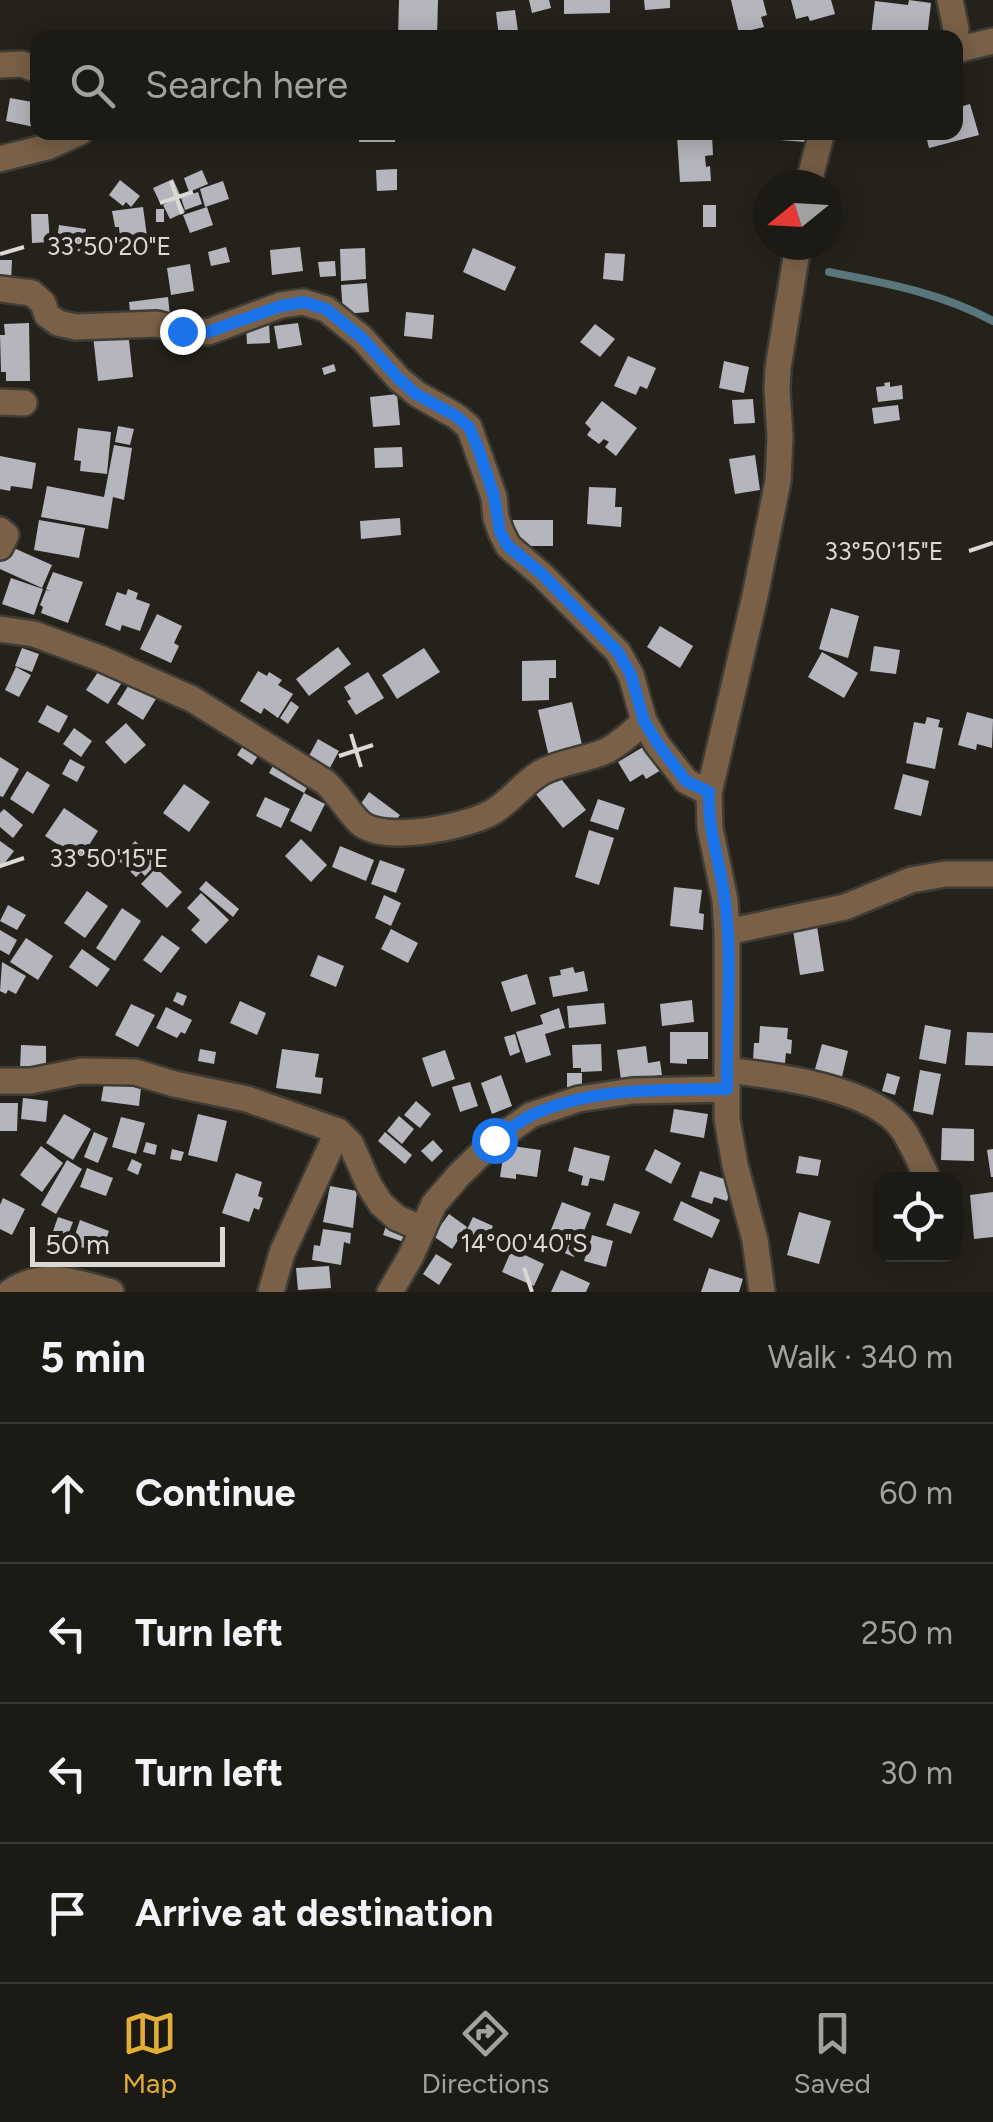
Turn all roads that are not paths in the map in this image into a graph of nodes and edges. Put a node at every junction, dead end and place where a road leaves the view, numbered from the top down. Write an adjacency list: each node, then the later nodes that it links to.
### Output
1 (950, 0): 2 (street)
2 (956, 30)
3 (993, 41): 4 (street)
4 (963, 48)
5 (0, 65): 6 (street)
6 (30, 67)
7 (63, 140): 9 (street)
8 (820, 140): 10 (street)
9 (0, 159)
10 (812, 170)
11 (796, 260): 17 (street)
12 (0, 289): 16 (street)
13 (0, 530): 14 (street)
14 (0, 547)
15 (0, 629): 16 (street)
16 (644, 721): 17 (street)
17 (709, 792): 19 (street)
18 (993, 874): 19 (street)
19 (727, 932): 20 (street)
20 (727, 1080): 23 (street); 24 (street); 29 (street)
21 (0, 1081): 22 (street)
22 (338, 1131): 24 (street); 27 (street)
23 (924, 1172)
24 (423, 1229): 28 (street)
25 (10, 1292): 26 (street)
26 (111, 1292)
27 (271, 1292)
28 (390, 1292)
29 (762, 1292)

